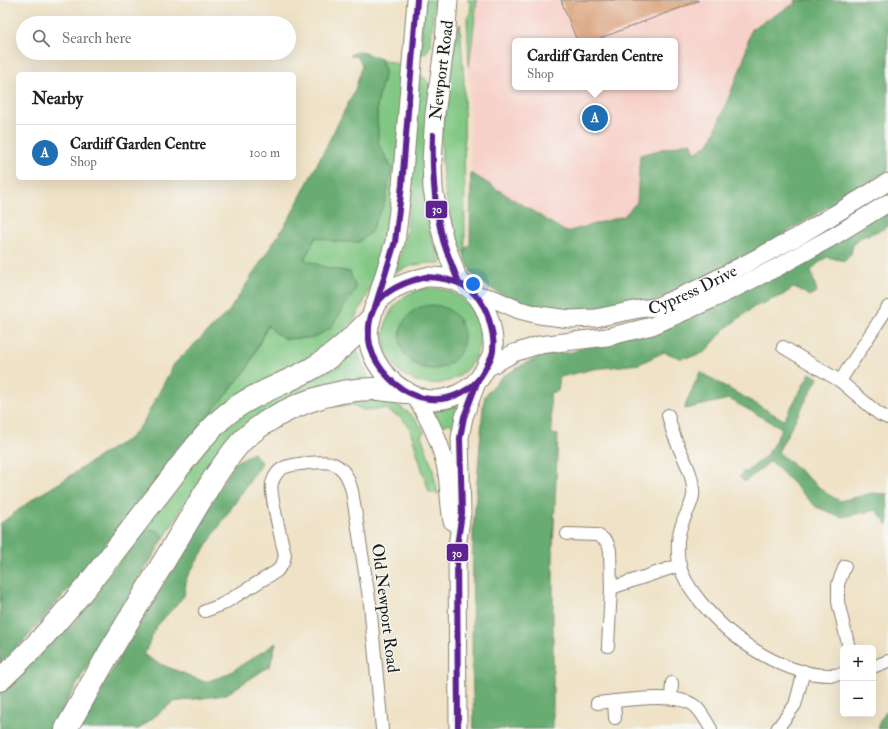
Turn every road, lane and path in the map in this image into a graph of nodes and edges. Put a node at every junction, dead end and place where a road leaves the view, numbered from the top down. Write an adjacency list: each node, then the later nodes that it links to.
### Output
1 (417, 0): 8 (main road, Newport Road)
2 (448, 0): 5 (main road, Newport Road)
3 (888, 182): 6 (street, Cypress Drive)
4 (888, 203): 10 (street, Cypress Drive)
5 (458, 281): 6 (main road); 8 (main road)
6 (478, 295): 10 (main road)
7 (888, 307): 11 (street)
8 (373, 312): 12 (main road); 27 (highway)
9 (783, 347): 11 (street)
10 (482, 375): 12 (main road); 16 (street)
11 (840, 381): 14 (street)
12 (410, 394): 16 (street); 34 (highway)
13 (668, 415): 17 (street)
14 (888, 418)
15 (567, 534): 19 (street)
16 (456, 546): 36 (street)
17 (680, 565): 19 (street); 25 (street)
18 (845, 566): 21 (street)
19 (610, 588): 22 (street)
20 (205, 611): 35 (street, Old Newport Road)
21 (848, 645)
22 (608, 646)
23 (888, 661): 24 (street)
24 (876, 666)
25 (804, 671): 26 (street); 33 (street)
26 (840, 674)
27 (0, 680)
28 (672, 683): 29 (street)
29 (671, 698): 30 (street); 37 (street)
30 (614, 701): 31 (street); 32 (street)
31 (597, 702)
32 (615, 718)
33 (783, 727)
34 (66, 729)
35 (382, 729)
36 (458, 729)
37 (711, 729)

